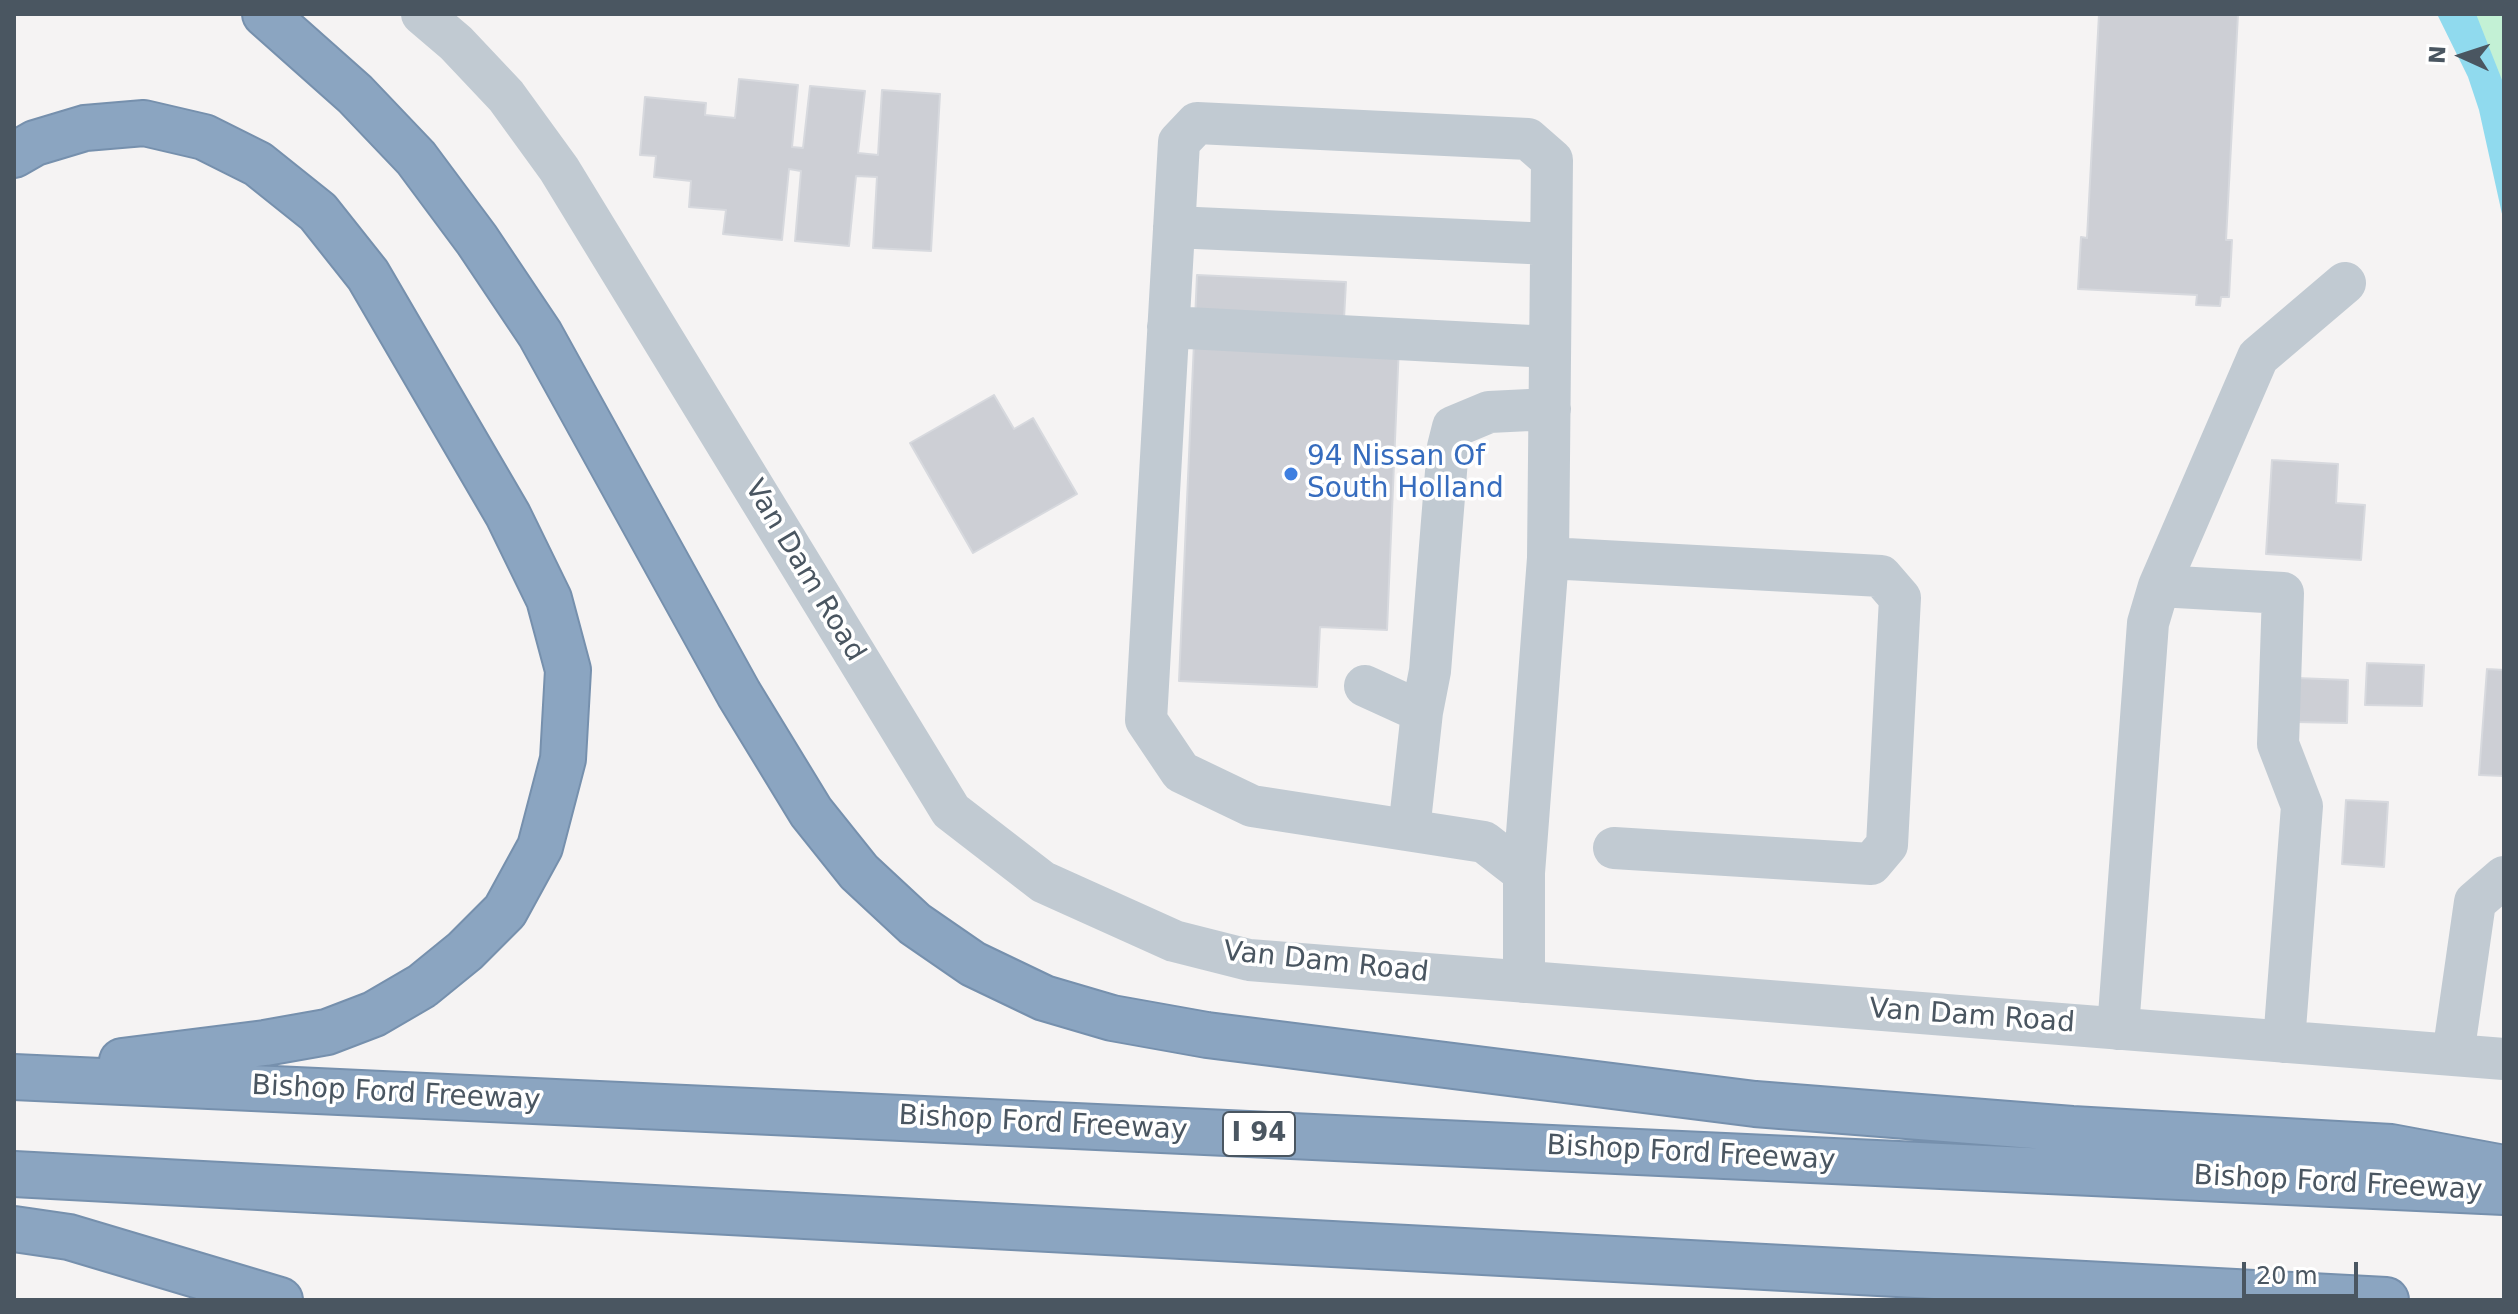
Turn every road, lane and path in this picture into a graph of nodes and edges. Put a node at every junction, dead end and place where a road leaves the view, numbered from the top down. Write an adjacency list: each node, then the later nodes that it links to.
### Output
1 (265, 14): 24 (highway)
2 (422, 14): 18 (street, Van Dam Road)
3 (14, 155): 23 (highway)
4 (1174, 227): 5 (street); 5 (street); 7 (street)
5 (1551, 244): 8 (street)
6 (2345, 283): 11 (street)
7 (1168, 327): 8 (street); 14 (street)
8 (1550, 347): 9 (street)
9 (1550, 409): 10 (street); 13 (street)
10 (1548, 558): 15 (street); 16 (street)
11 (2159, 586): 19 (street); 20 (street)
12 (1365, 686): 13 (street)
13 (1422, 712): 14 (street)
14 (1409, 830): 16 (street)
15 (1614, 848)
16 (1524, 873): 18 (street)
17 (2504, 877): 21 (street)
18 (1524, 982): 19 (street, Van Dam Road)
19 (2118, 1029): 20 (street, Van Dam Road)
20 (2284, 1042): 21 (street, Van Dam Road)
21 (2453, 1055): 22 (street, Van Dam Road)
22 (2504, 1059)
23 (14, 1076): 26 (highway, Bishop Ford Freeway / I 94)
24 (2504, 1168)
25 (14, 1174): 29 (highway)
26 (2504, 1192)
27 (14, 1229): 28 (highway)
28 (280, 1300)
29 (2386, 1300)

